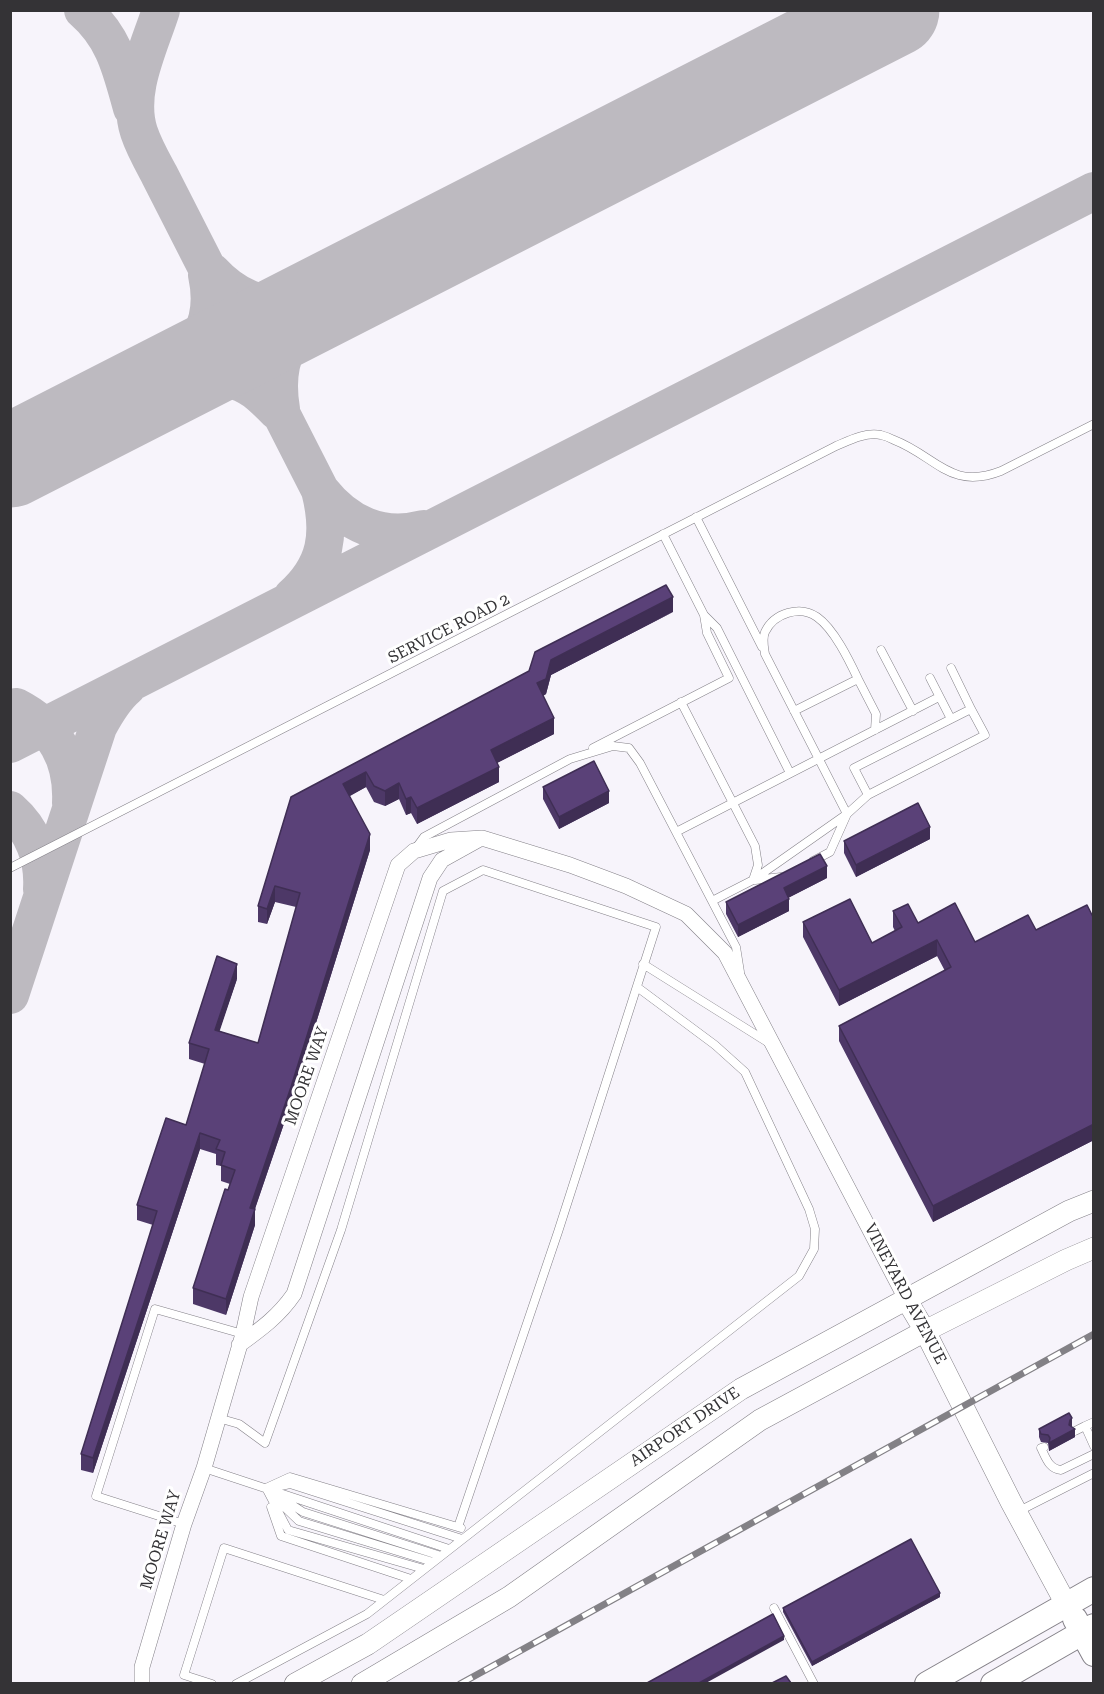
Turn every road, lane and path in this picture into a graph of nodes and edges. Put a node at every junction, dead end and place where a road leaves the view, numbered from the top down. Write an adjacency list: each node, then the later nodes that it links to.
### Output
1 (1094, 424): 2 (lane, SERVICE ROAD 2)
2 (696, 517): 3 (lane, SERVICE ROAD 2); 6 (lane)
3 (663, 534): 4 (lane); 27 (lane, SERVICE ROAD 2)
4 (704, 615): 11 (lane); 19 (lane)
5 (881, 650): 14 (lane)
6 (765, 654): 9 (lane); 13 (lane)
7 (951, 668): 12 (lane)
8 (930, 678): 10 (lane)
9 (858, 679): 13 (lane); 16 (lane)
10 (939, 697): 14 (lane); 15 (lane)
11 (681, 702): 17 (lane); 21 (lane)
12 (971, 709): 15 (lane); 20 (lane)
13 (794, 711): 18 (lane)
14 (912, 711): 16 (lane)
15 (951, 719): 20 (lane)
16 (874, 730): 18 (lane)
17 (570, 759): 23 (lane); 25 (lane)
18 (818, 759): 19 (lane); 22 (lane)
19 (790, 773): 21 (lane)
20 (868, 795): 22 (lane)
21 (733, 803): 23 (lane); 29 (lane)
22 (847, 814): 26 (lane); 29 (lane)
23 (676, 832): 30 (lane)
24 (483, 838): 25 (street); 32 (street); 39 (street)
25 (414, 851): 39 (street, MOORE WAY)
26 (810, 862)
27 (10, 868)
28 (790, 873): 29 (lane)
29 (753, 880): 30 (lane)
30 (712, 901): 32 (lane)
31 (643, 964): 33 (lane); 34 (lane); 40 (lane)
32 (742, 986): 34 (street, VINEYARD AVENUE)
33 (637, 987): 52 (lane); 53 (lane)
34 (773, 1045): 37 (street, VINEYARD AVENUE)
35 (1094, 1201): 37 (main road, AIRPORT DRIVE)
36 (1094, 1248): 38 (main road)
37 (906, 1299): 38 (main road, VINEYARD AVENUE); 69 (main road, AIRPORT DRIVE)
38 (925, 1331): 50 (main road, VINEYARD AVENUE); 70 (main road)
39 (241, 1340): 40 (street, MOORE WAY); 51 (lane)
40 (218, 1418): 47 (street, MOORE WAY)
41 (1094, 1422): 42 (lane)
42 (1085, 1426): 43 (lane); 44 (lane)
43 (1075, 1431)
44 (1093, 1444)
45 (1044, 1447): 46 (lane)
46 (1094, 1454)
47 (204, 1468): 49 (lane); 51 (street, MOORE WAY)
48 (1094, 1473): 50 (lane)
49 (266, 1488): 52 (lane); 54 (lane); 55 (lane); 56 (lane); 57 (lane); 58 (lane); 59 (lane)
50 (1017, 1512): 62 (main road, VINEYARD AVENUE)
51 (184, 1524): 66 (street, MOORE WAY)
52 (458, 1527): 53 (lane)
53 (472, 1531): 54 (lane)
54 (462, 1539): 55 (lane)
55 (449, 1549): 56 (lane)
56 (441, 1556): 57 (lane)
57 (433, 1562): 58 (lane)
58 (424, 1569): 59 (lane)
59 (411, 1580): 61 (lane)
60 (1094, 1589): 62 (main road)
61 (384, 1600): 67 (lane); 68 (lane)
62 (1066, 1604): 64 (main road); 72 (main road)
63 (774, 1608): 71 (lane)
64 (1088, 1629): 65 (main road); 73 (main road)
65 (1094, 1654)
66 (142, 1683)
67 (212, 1683)
68 (236, 1683)
69 (295, 1683)
70 (362, 1683)
71 (814, 1683)
72 (927, 1683)
73 (993, 1683)

